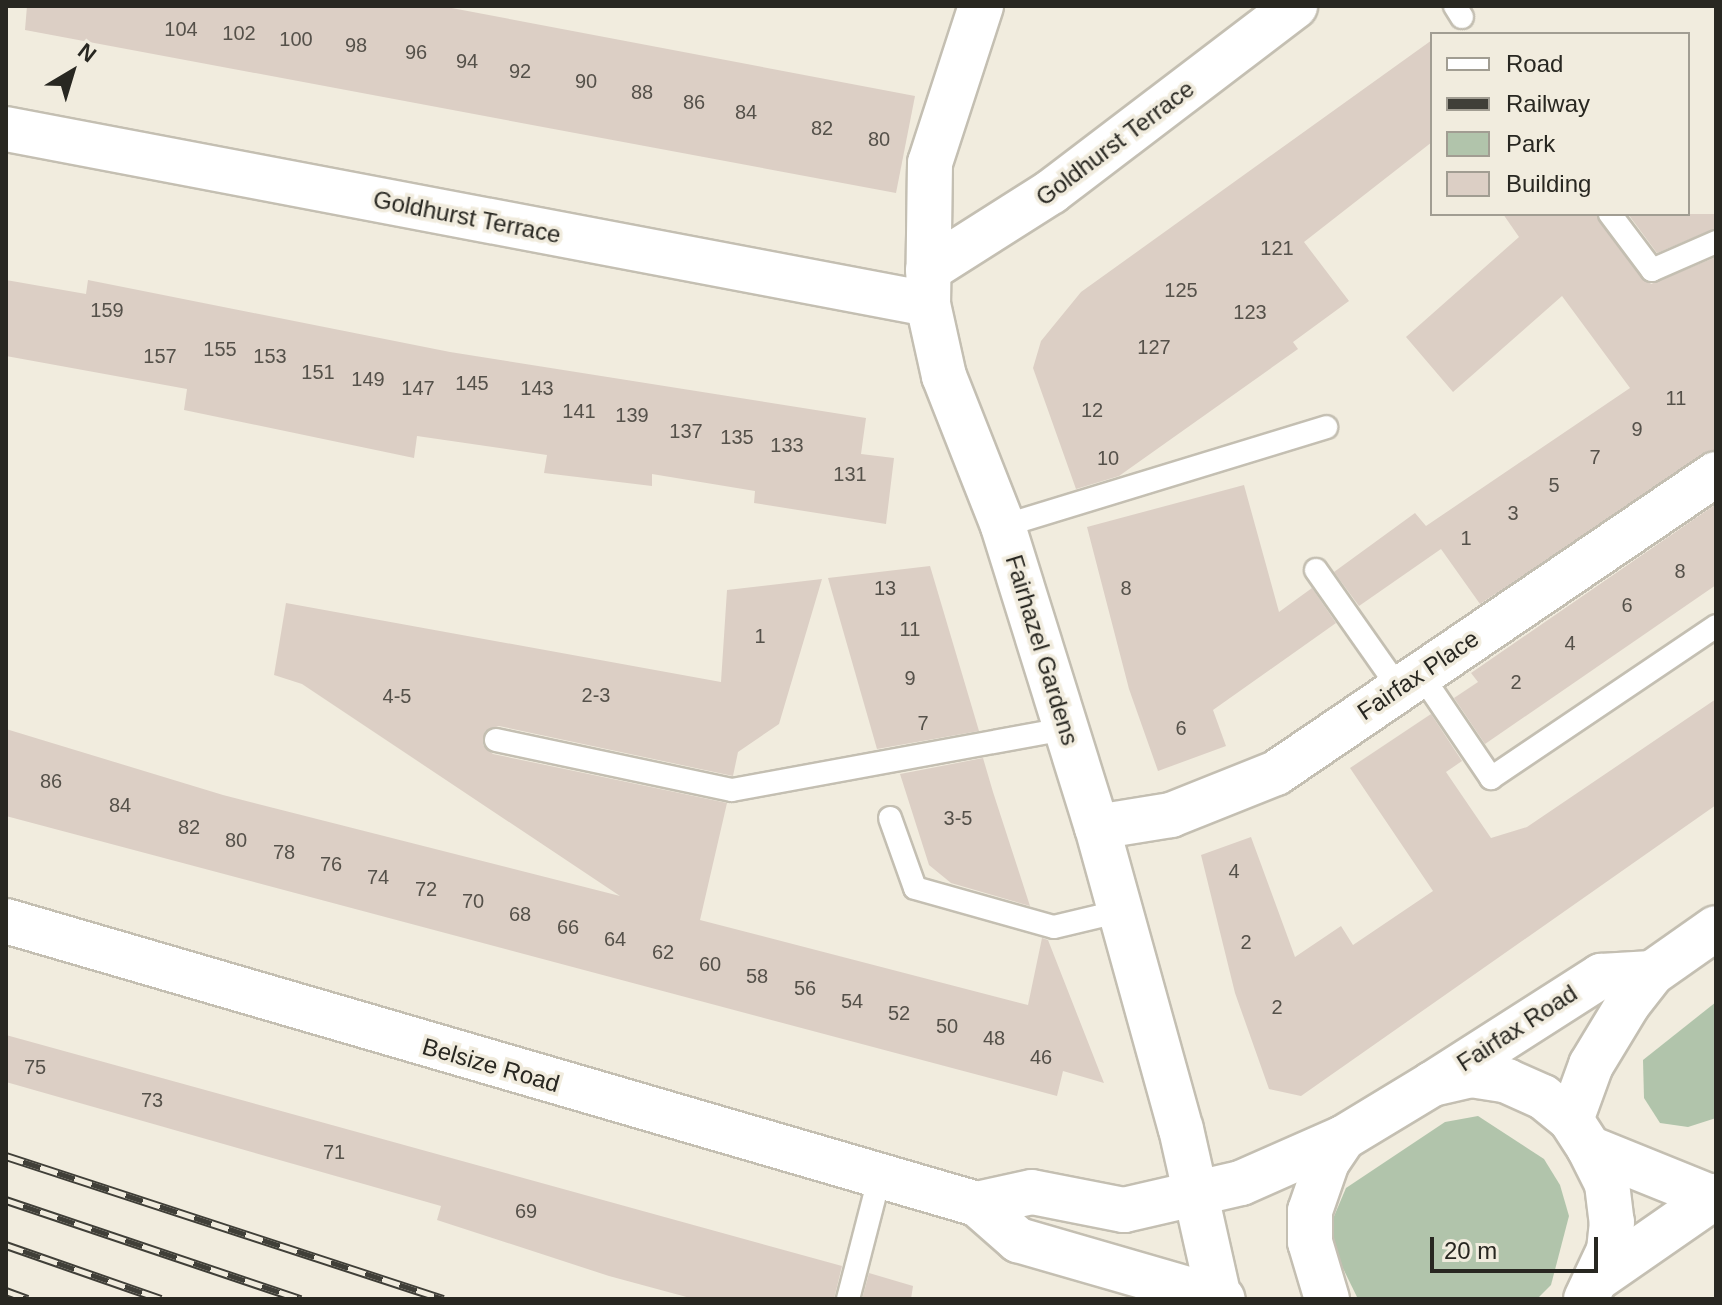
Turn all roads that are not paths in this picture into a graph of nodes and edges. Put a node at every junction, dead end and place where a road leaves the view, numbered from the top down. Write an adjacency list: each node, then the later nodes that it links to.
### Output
1 (981, 6): 6 (street, Fairhazel Gardens)
2 (1295, 6): 6 (street, Goldhurst Terrace)
3 (6, 129): 6 (street, Goldhurst Terrace)
4 (1612, 216): 5 (lane)
5 (1716, 242)
6 (928, 287): 9 (street, Fairhazel Gardens)
7 (1326, 427): 9 (lane)
8 (1716, 474): 12 (street, Fairfax Place)
9 (1003, 526): 13 (street, Fairhazel Gardens)
10 (1316, 570): 12 (lane)
11 (1716, 626): 12 (lane)
12 (1409, 681): 16 (street, Fairfax Place)
13 (1066, 729): 14 (lane); 16 (street, Fairhazel Gardens)
14 (496, 740)
15 (890, 818): 17 (lane)
16 (1097, 827): 17 (street, Fairhazel Gardens)
17 (1121, 911): 25 (street, Fairhazel Gardens)
18 (6, 921): 24 (street, Belsize Road)
19 (1716, 928): 20 (street, Fairfax Road)
20 (1652, 973): 21 (street, Fairfax Road); 22 (street, Fairfax Road)
21 (1432, 1084): 22 (street); 23 (street, Fairfax Road)
22 (1580, 1134): 26 (street); 28 (street)
23 (1343, 1138): 25 (street, Belsize Road); 31 (street)
24 (879, 1179): 27 (street, Belsize Road); 30 (lane)
25 (1195, 1197): 27 (street, Belsize Road); 29 (street, Fairhazel Gardens)
26 (1714, 1197): 28 (street)
27 (977, 1204): 29 (street, Belsize Road)
28 (1592, 1288)
29 (1221, 1298)
30 (848, 1299)
31 (1327, 1299)

